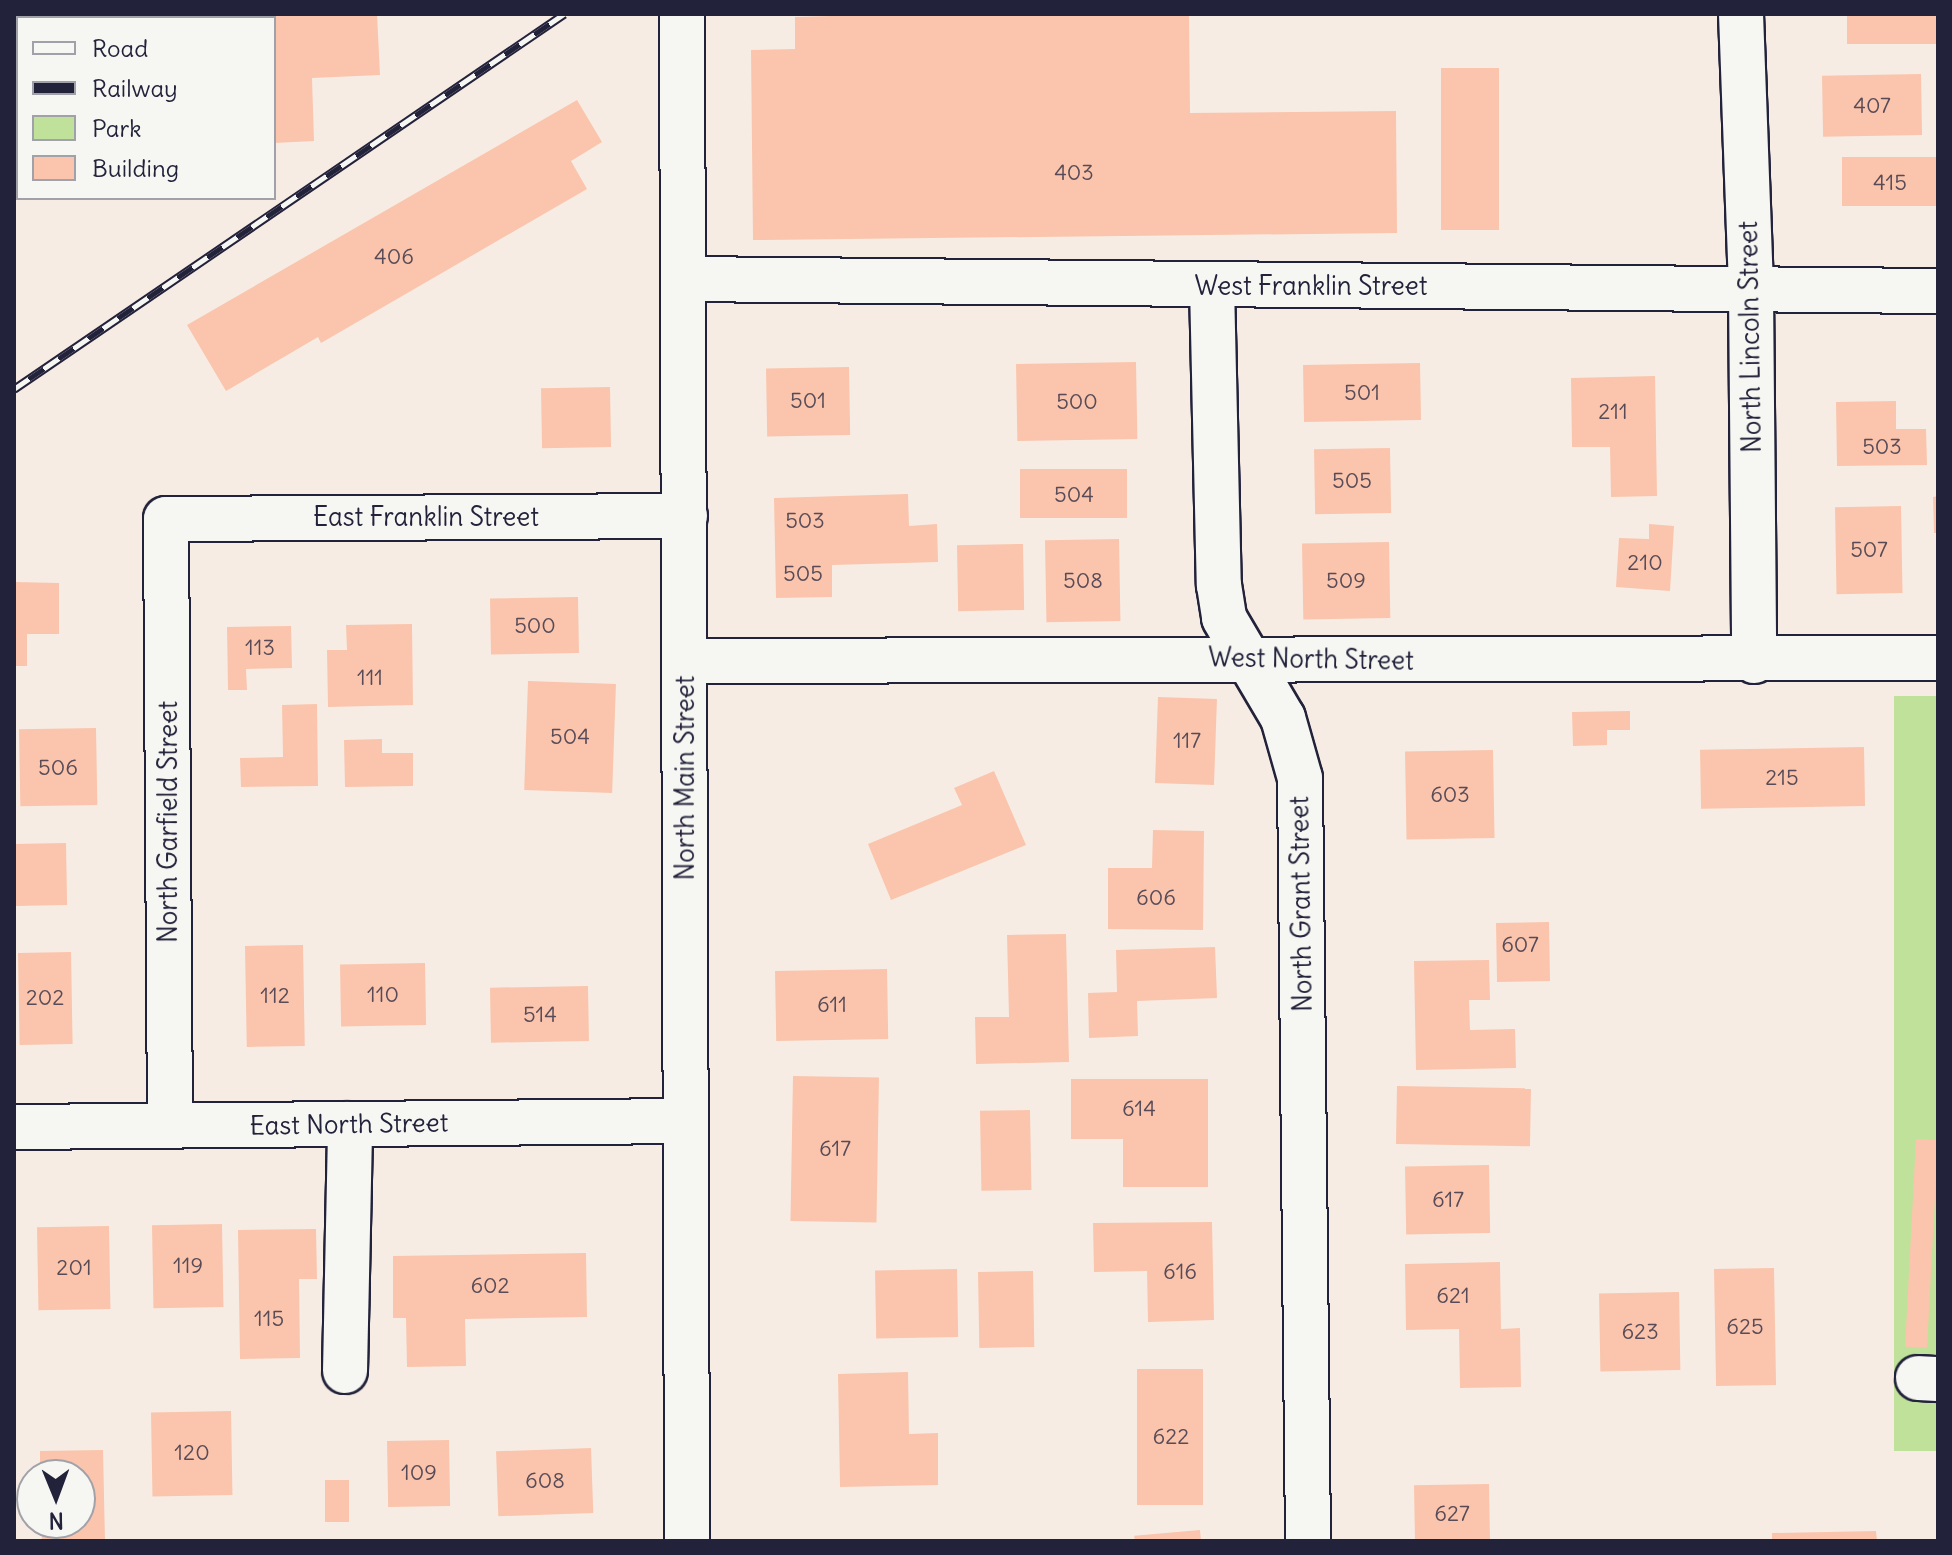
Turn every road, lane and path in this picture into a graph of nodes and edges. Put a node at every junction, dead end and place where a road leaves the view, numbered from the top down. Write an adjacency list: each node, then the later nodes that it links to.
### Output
1 (682, 14): 3 (street, North Main Street)
2 (1741, 14): 5 (street, North Lincoln Street)
3 (683, 279): 4 (street, West Franklin Street); 7 (street, North Main Street)
4 (1212, 286): 5 (street, West Franklin Street); 11 (street, North Grant Street)
5 (1751, 290): 6 (street, West Franklin Street); 12 (street, North Lincoln Street)
6 (1938, 291)
7 (685, 516): 8 (street, East Franklin Street); 10 (street, North Main Street)
8 (166, 519): 15 (street, North Garfield Street)
9 (1938, 658): 12 (street, West North Street)
10 (685, 661): 11 (street, West North Street); 13 (street, North Main Street)
11 (1250, 661): 12 (street, West North Street); 19 (street, North Grant Street)
12 (1754, 661)
13 (684, 1121): 14 (street, East North Street); 18 (street, North Main Street)
14 (350, 1124): 15 (street, East North Street); 17 (street)
15 (170, 1125): 16 (street, East North Street)
16 (14, 1127)
17 (345, 1371)
18 (687, 1541)
19 (1308, 1541)

